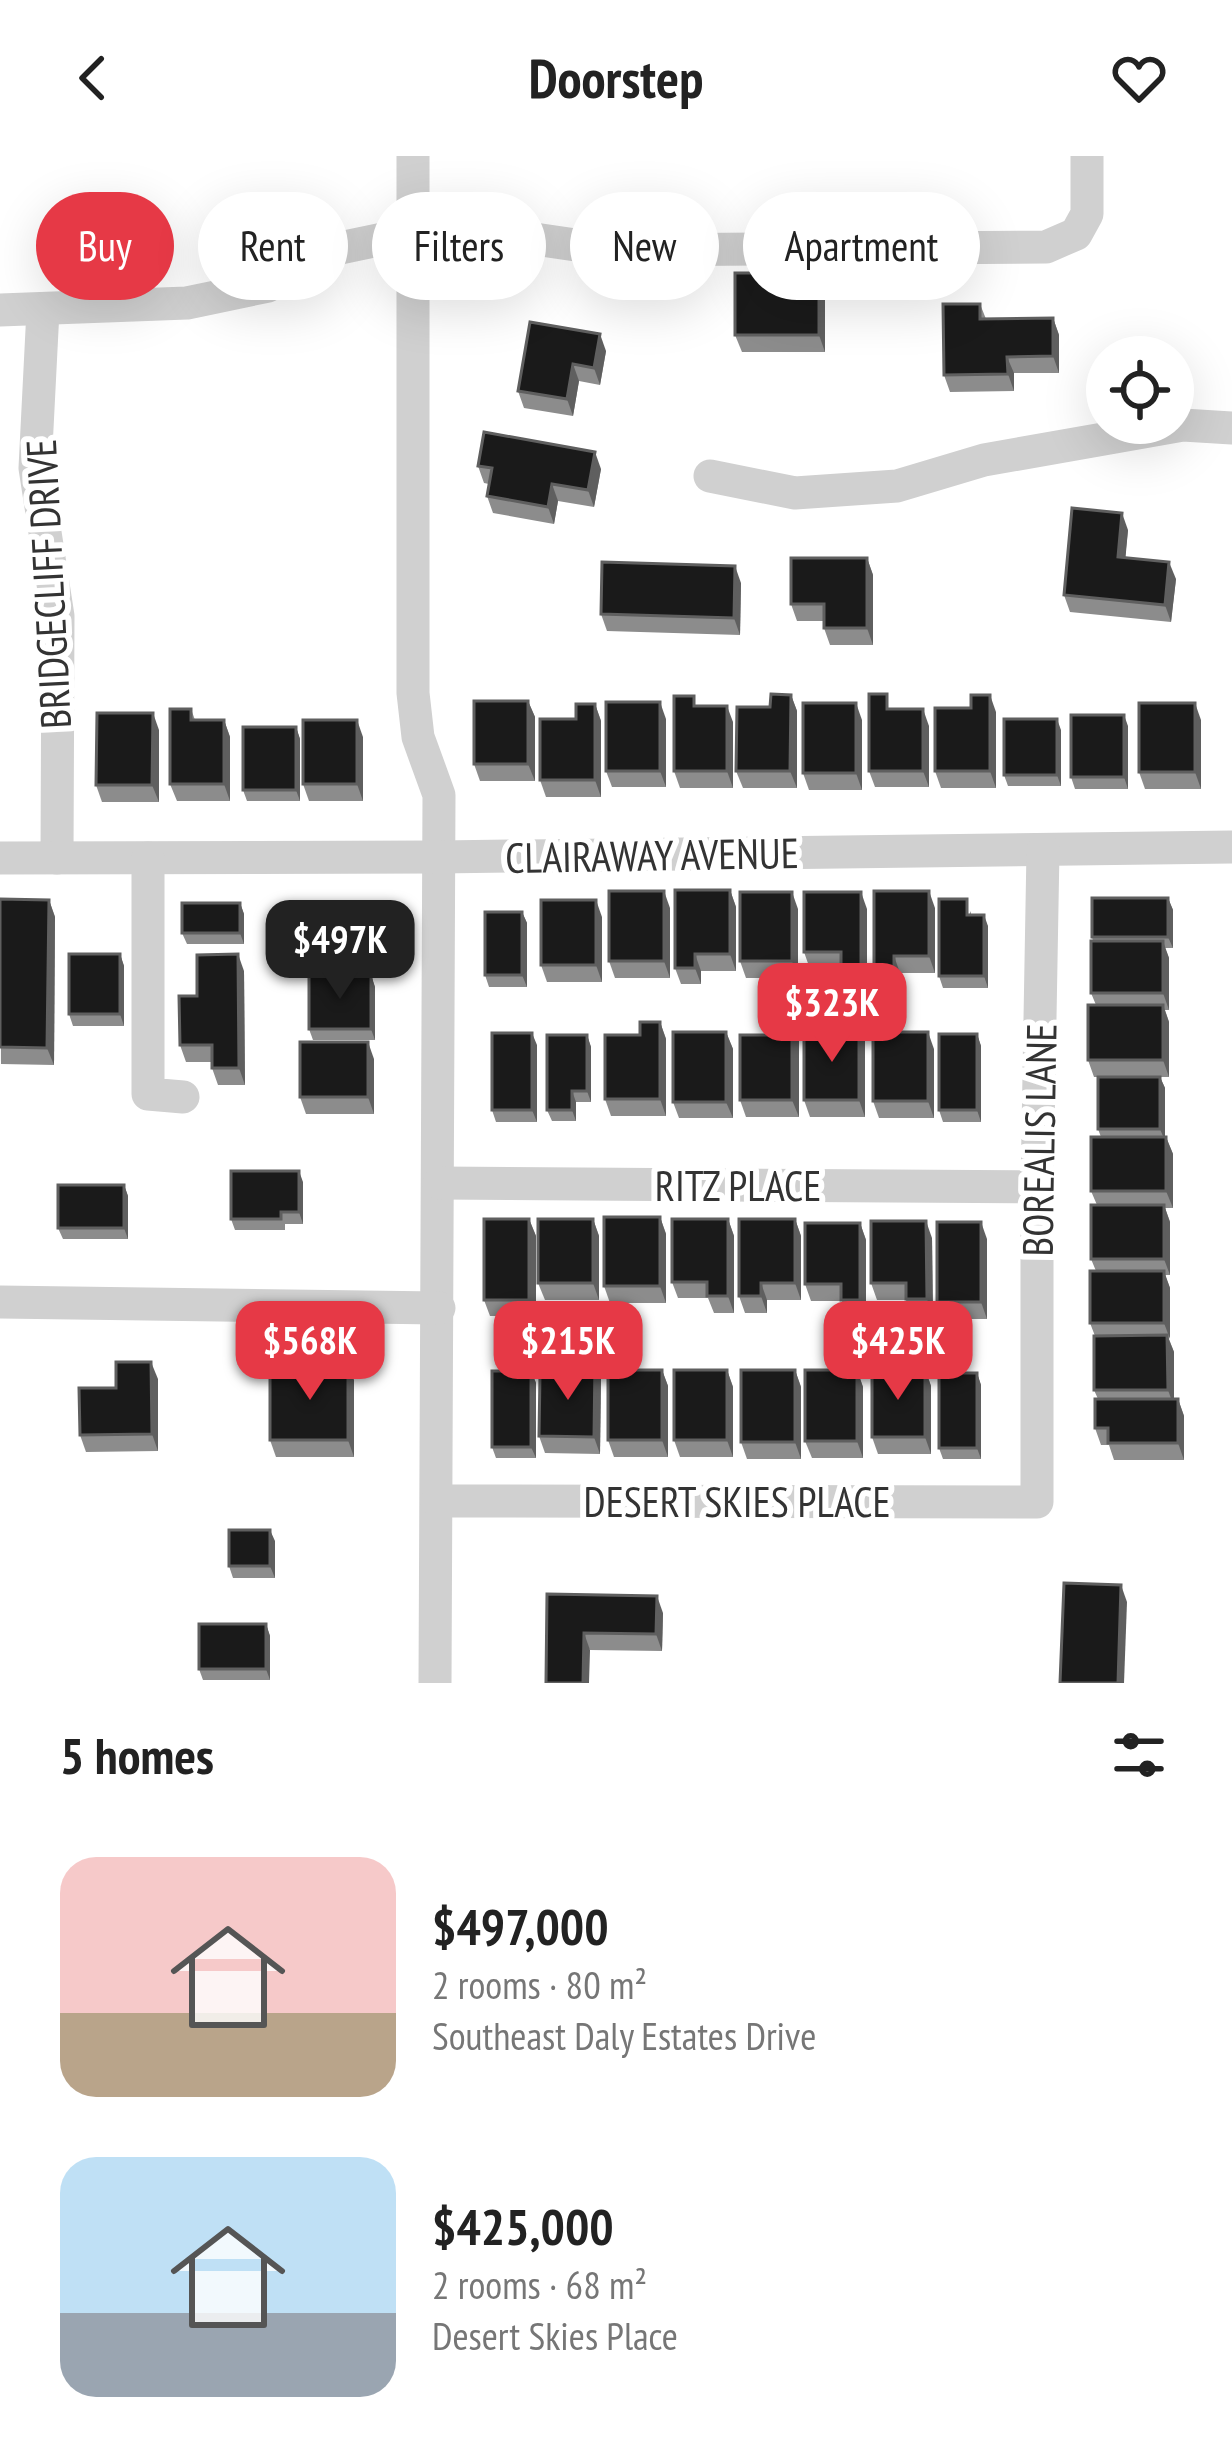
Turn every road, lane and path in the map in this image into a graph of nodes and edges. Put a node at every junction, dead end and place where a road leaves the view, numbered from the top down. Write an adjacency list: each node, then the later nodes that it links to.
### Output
1 (413, 156): 3 (street)
2 (1087, 156): 5 (street)
3 (413, 192)
4 (372, 241): 8 (street)
5 (546, 241)
6 (412, 300): 13 (street)
7 (0, 310): 8 (street)
8 (43, 310): 15 (street, BRIDGECLIFF DRIVE)
9 (1232, 428): 10 (street)
10 (710, 476)
11 (1232, 847): 12 (street, CLAIRAWAY AVENUE)
12 (1043, 850): 13 (street, CLAIRAWAY AVENUE); 19 (street, BOREALIS LANE)
13 (439, 857): 16 (street, CLAIRAWAY AVENUE); 18 (street)
14 (0, 858): 15 (street, CLAIRAWAY AVENUE)
15 (57, 858): 16 (street, CLAIRAWAY AVENUE)
16 (148, 858): 17 (street)
17 (182, 1097)
18 (439, 1183): 19 (street, RITZ PLACE); 21 (street)
19 (1037, 1187): 23 (street, BOREALIS LANE)
20 (0, 1302): 21 (street)
21 (439, 1308): 22 (street)
22 (437, 1501): 23 (street, DESERT SKIES PLACE); 24 (street)
23 (1037, 1502)
24 (435, 1683)

